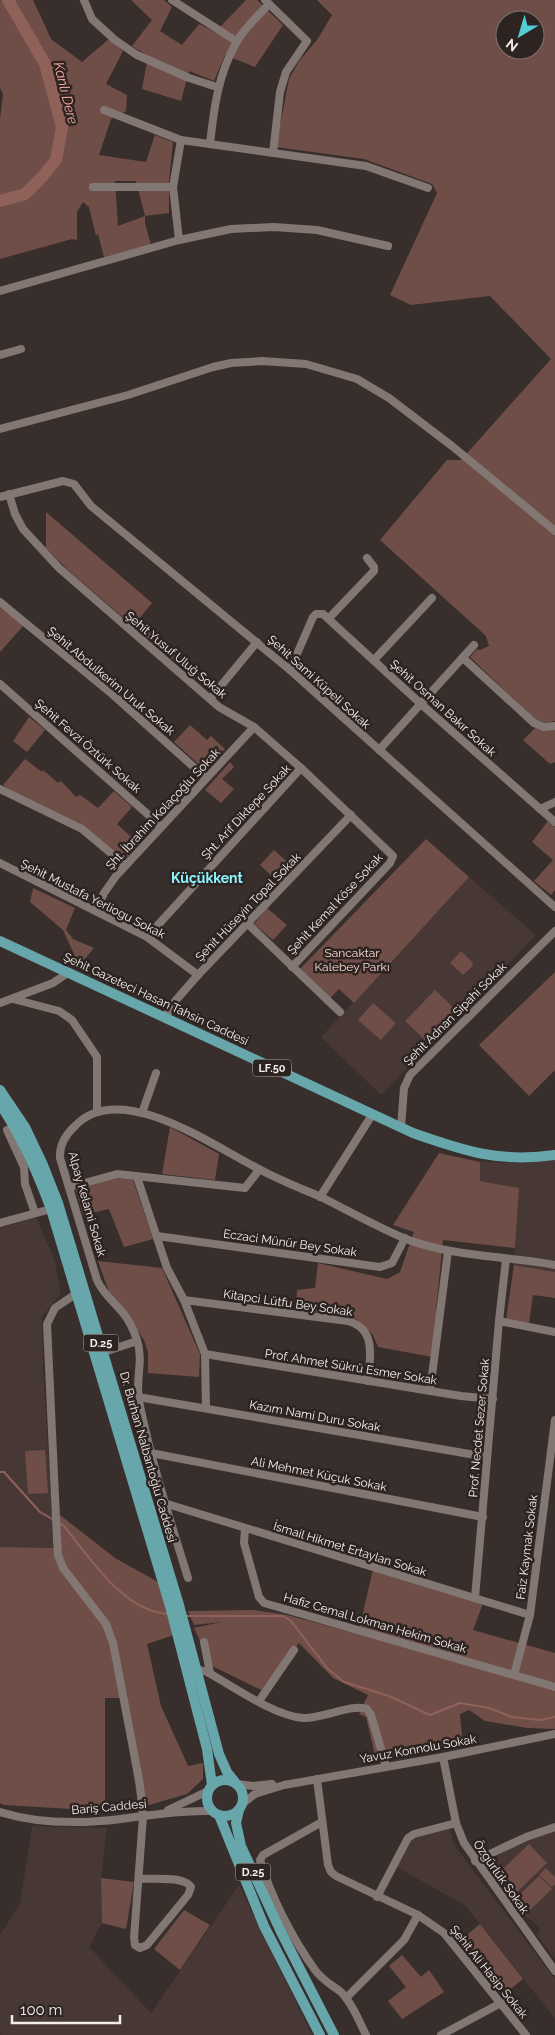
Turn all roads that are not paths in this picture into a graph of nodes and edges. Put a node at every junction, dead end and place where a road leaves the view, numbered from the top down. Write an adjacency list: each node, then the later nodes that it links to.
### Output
1 (84, 0): 5 (street)
2 (172, 0): 4 (street)
3 (267, 2): 4 (street); 9 (street)
4 (236, 41): 5 (street)
5 (217, 87): 8 (street)
6 (104, 110): 7 (street)
7 (181, 140): 8 (street); 11 (street)
8 (210, 144): 9 (street)
9 (273, 153): 12 (street)
10 (93, 187): 11 (street)
11 (173, 187): 13 (street)
12 (428, 188)
13 (179, 240): 14 (street); 15 (street)
14 (388, 246)
15 (0, 291)
16 (21, 349): 17 (street)
17 (0, 355)
18 (0, 429): 21 (street)
19 (9, 494): 20 (street); 26 (street, Şehit Sami Küpeli Sokak); 32 (street, Şehit Yusuf Uluğ Sokak)
20 (0, 497)
21 (555, 531)
22 (367, 558): 25 (street)
23 (432, 598): 29 (street)
24 (0, 602): 38 (street, Şehit Abdulkerim Uruk Sokak)
25 (329, 618): 29 (street, Şehit Osman Bakır Sokak); 30 (street, Şehit Osman Bakır Sokak)
26 (257, 642): 30 (street, Şehit Sami Küpeli Sokak); 32 (street)
27 (474, 645): 28 (street)
28 (463, 658): 33 (street); 34 (street)
29 (374, 660): 33 (street, Şehit Osman Bakır Sokak)
30 (290, 670): 36 (street, Şehit Sami Küpeli Sokak)
31 (0, 684): 44 (street, Şehit Fevzi Öztürk Sokak)
32 (210, 699): 35 (street, Şehit Yusuf Uluğ Sokak)
33 (421, 704): 36 (street); 41 (street, Şehit Osman Bakır Sokak)
34 (555, 726)
35 (254, 727): 37 (street, Şehit Yusuf Uluğ Sokak); 38 (street, Şht. İbrahim Kolaçoğlu Sokak)
36 (379, 750): 48 (street, Şehit Sami Küpeli Sokak)
37 (301, 768): 42 (street, Şehit Yusuf Uluğ Sokak); 52 (street, Şht. Arif Diktepe Sokak)
38 (206, 778): 44 (street, Şht. İbrahim Kolaçoğlu Sokak)
39 (0, 788): 47 (street)
40 (555, 802): 41 (street)
41 (540, 810): 43 (street, Şehit Osman Bakır Sokak)
42 (351, 815): 45 (street, Şehit Yusuf Uluğ Sokak); 50 (street, Şehit Hüseyin Topal Sokak)
43 (555, 822)
44 (161, 826): 47 (street, Şht. İbrahim Kolaçoğlu Sokak)
45 (393, 856): 54 (street, Şehit Kemal Köse Sokak)
46 (0, 863): 49 (street, Şehit Mustafa Yerliogu Sokak)
47 (125, 865): 49 (street, Şht. İbrahim Kolaçoğlu Sokak)
48 (555, 907)
49 (96, 912): 52 (street, Şehit Mustafa Yerliogu Sokak)
50 (247, 923): 54 (street); 56 (street, Şehit Hüseyin Topal Sokak)
51 (555, 931): 67 (street, Şehit Adnan Sipahi Sokak)
52 (147, 937): 56 (street, Şehit Mustafa Yerliogu Sokak)
53 (0, 941): 55 (main road, Şehit Gazeteci Hasan Tahsin Caddesi / LF.50)
54 (292, 966): 59 (street)
55 (69, 972): 57 (street); 60 (main road, Şehit Gazeteci Hasan Tahsin Caddesi / LF.50)
56 (198, 975): 60 (street, Şehit Hüseyin Topal Sokak)
57 (13, 999): 58 (street); 64 (street)
58 (0, 1003)
59 (340, 1012)
60 (165, 1017): 66 (main road, Şehit Gazeteci Hasan Tahsin Caddesi / LF.50)
61 (156, 1074): 65 (street)
62 (0, 1090): 88 (main road, Dr. Burhan Nalbantoğlu Caddesi / D.25)
63 (0, 1104): 74 (main road, Dr. Burhan Nalbantoğlu Caddesi / D.25)
64 (97, 1112): 65 (street, Alpay Kelami Sokak); 72 (street, Alpay Kelami Sokak)
65 (142, 1113): 70 (street, Alpay Kelami Sokak)
66 (372, 1115): 67 (main road, Şehit Gazeteci Hasan Tahsin Caddesi / LF.50); 73 (street)
67 (401, 1127): 69 (main road, Şehit Gazeteci Hasan Tahsin Caddesi / LF.50)
68 (7, 1130): 76 (street)
69 (555, 1155)
70 (259, 1170): 71 (street); 73 (street, Alpay Kelami Sokak)
71 (137, 1176): 72 (street); 78 (street)
72 (70, 1187): 87 (street, Alpay Kelami Sokak)
73 (320, 1197): 79 (street, Alpay Kelami Sokak)
74 (51, 1208): 76 (street); 83 (main road, Dr. Burhan Nalbantoğlu Caddesi / D.25)
75 (0, 1213): 77 (street)
76 (35, 1213): 77 (street)
77 (1, 1222)
78 (157, 1236): 79 (street, Eczaci Münür Bey Sokak); 84 (street)
79 (405, 1238): 80 (street, Alpay Kelami Sokak)
80 (448, 1251): 81 (street, Alpay Kelami Sokak); 91 (street)
81 (506, 1259): 82 (street, Alpay Kelami Sokak); 85 (street, Prof. Necdet Sezer Sokak)
82 (555, 1265)
83 (77, 1293): 103 (main road, Dr. Burhan Nalbantoğlu Caddesi / D.25); 124 (street)
84 (184, 1300): 89 (street); 90 (street, Kitapci Lütfu Bey Sokak)
85 (499, 1321): 86 (street); 93 (street, Prof. Necdet Sezer Sokak)
86 (555, 1332)
87 (137, 1341): 88 (street); 92 (street, Alpay Kelami Sokak)
88 (104, 1352): 103 (main road, Dr. Burhan Nalbantoğlu Caddesi / D.25)
89 (205, 1354): 90 (street, Prof. Ahmet Sükrü Esmer Sokak); 94 (street)
90 (368, 1381): 91 (street, Prof. Ahmet Sükrü Esmer Sokak)
91 (430, 1391): 93 (street, Prof. Ahmet Sükrü Esmer Sokak)
92 (138, 1397): 94 (street, Kazım Nami Duru Sokak); 96 (street, Alpay Kelami Sokak)
93 (493, 1399): 97 (street, Prof. Necdet Sezer Sokak)
94 (206, 1408): 97 (street, Kazım Nami Duru Sokak)
95 (555, 1420): 104 (street, Faiz Kaymak Sokak)
96 (151, 1453): 98 (street, Alpay Kelami Sokak); 99 (street, Ali Mehmet Küçuk Sokak)
97 (487, 1457): 99 (street, Prof. Necdet Sezer Sokak)
98 (164, 1503): 100 (street, İsmail Hikmet Ertaylan Sokak); 101 (street, Alpay Kelami Sokak)
99 (483, 1518): 102 (street, Prof. Necdet Sezer Sokak)
100 (245, 1529): 102 (street, İsmail Hikmet Ertaylan Sokak); 110 (street, Hafiz Cemal Lokman Hekim Sokak)
101 (188, 1578)
102 (475, 1598): 104 (street, İsmail Hikmet Ertaylan Sokak)
103 (175, 1605): 105 (main road, Dr. Burhan Nalbantoğlu Caddesi / D.25)
104 (530, 1615): 110 (street, Faiz Kaymak Sokak)
105 (181, 1630): 108 (main road, Dr. Burhan Nalbantoğlu Caddesi / D.25); 119 (main road, Dr. Burhan Nalbantoğlu Caddesi / D.25)
106 (204, 1642): 109 (street)
107 (294, 1650): 112 (street)
108 (196, 1669): 109 (street); 117 (main road, Dr. Burhan Nalbantoğlu Caddesi / D.25)
109 (210, 1673): 112 (street)
110 (514, 1675): 111 (street, Hafiz Cemal Lokman Hekim Sokak)
111 (555, 1687)
112 (259, 1701): 115 (street)
113 (555, 1734): 114 (street, Yavuz Konnolu Sokak)
114 (443, 1757): 115 (street, Yavuz Konnolu Sokak); 126 (street, Özgürlük Sokak)
115 (386, 1766): 116 (street, Yavuz Konnolu Sokak)
116 (317, 1779): 118 (street, Yavuz Konnolu Sokak); 125 (street, Şehit Ali Hasip Sokak)
117 (236, 1783): 118 (street, Yavuz Konnolu Sokak); 119 (main road); 120 (main road, D.25)
118 (284, 1784): 120 (street, Yavuz Konnolu Sokak)
119 (210, 1788): 122 (street, Bariş Caddesi); 123 (main road, D.25)
120 (241, 1807): 123 (main road); 137 (main road, D.25)
121 (1, 1812): 124 (street, Bariş Caddesi)
122 (162, 1813): 123 (street, Bariş Caddesi); 124 (street, Bariş Caddesi)
123 (216, 1813): 136 (main road, D.25)
124 (143, 1816): 129 (street)
125 (322, 1822): 130 (street, Şehit Ali Hasip Sokak); 133 (street)
126 (456, 1823): 128 (street, Özgürlük Sokak); 130 (street)
127 (555, 1826): 128 (street)
128 (475, 1861): 132 (street, Özgürlük Sokak)
129 (139, 1879): 129 (street)
130 (378, 1896): 131 (street, Şehit Ali Hasip Sokak)
131 (418, 1916): 133 (street); 134 (street, Şehit Ali Hasip Sokak)
132 (555, 1971)
133 (346, 1998): 135 (street)
134 (501, 2003): 138 (street); 139 (street, Şehit Ali Hasip Sokak)
135 (364, 2034)
136 (320, 2035)
137 (334, 2035)
138 (442, 2035)
139 (526, 2035)

